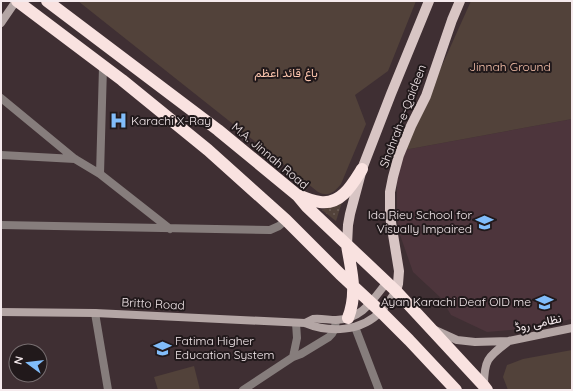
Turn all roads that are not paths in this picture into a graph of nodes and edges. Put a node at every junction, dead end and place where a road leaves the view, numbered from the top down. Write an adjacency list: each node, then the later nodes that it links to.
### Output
1 (17, 1): 5 (street); 6 (highway)
2 (47, 1): 12 (highway, M.A. Jinnah Road)
3 (429, 1): 10 (main road, Shahrah-e-Qaideen)
4 (460, 1): 19 (main road, Shahrah-e-Qaideen)
5 (1, 23)
6 (103, 67): 11 (street); 13 (highway)
7 (1, 98): 9 (street)
8 (1, 155): 9 (street)
9 (74, 159): 11 (street)
10 (362, 169): 12 (highway); 16 (main road, Shahrah-e-Qaideen)
11 (100, 174): 15 (street)
12 (297, 195): 16 (highway, M.A. Jinnah Road)
13 (286, 220): 15 (street); 18 (highway)
14 (1, 225): 15 (street)
15 (170, 229)
16 (347, 245): 17 (highway, M.A. Jinnah Road); 18 (highway)
17 (387, 282): 19 (highway, M.A. Jinnah Road); 20 (street, Britto Road)
18 (354, 286): 20 (highway); 26 (highway)
19 (396, 291): 22 (street, Britto Road); 27 (highway, M.A. Jinnah Road)
20 (371, 303): 22 (highway); 26 (street, Britto Road)
21 (1, 312): 23 (street, Britto Road)
22 (381, 312): 26 (street, Britto Road); 36 (highway)
23 (96, 313): 25 (street, Britto Road); 33 (street)
24 (336, 320): 25 (street, Britto Road); 26 (street, Britto Road); 29 (street)
25 (300, 323): 29 (street, Britto Road); 31 (street)
26 (352, 323): 29 (street, Britto Road); 35 (street)
27 (431, 328): 30 (street, نظامی روڈ); 32 (highway, M.A. Jinnah Road)
28 (572, 328): 30 (street, نظامی روڈ)
29 (335, 329): 31 (street)
30 (509, 341): 32 (street, نظامی روڈ)
31 (293, 357): 34 (street)
32 (486, 388)
33 (108, 390)
34 (244, 390)
35 (379, 390)
36 (456, 390)

